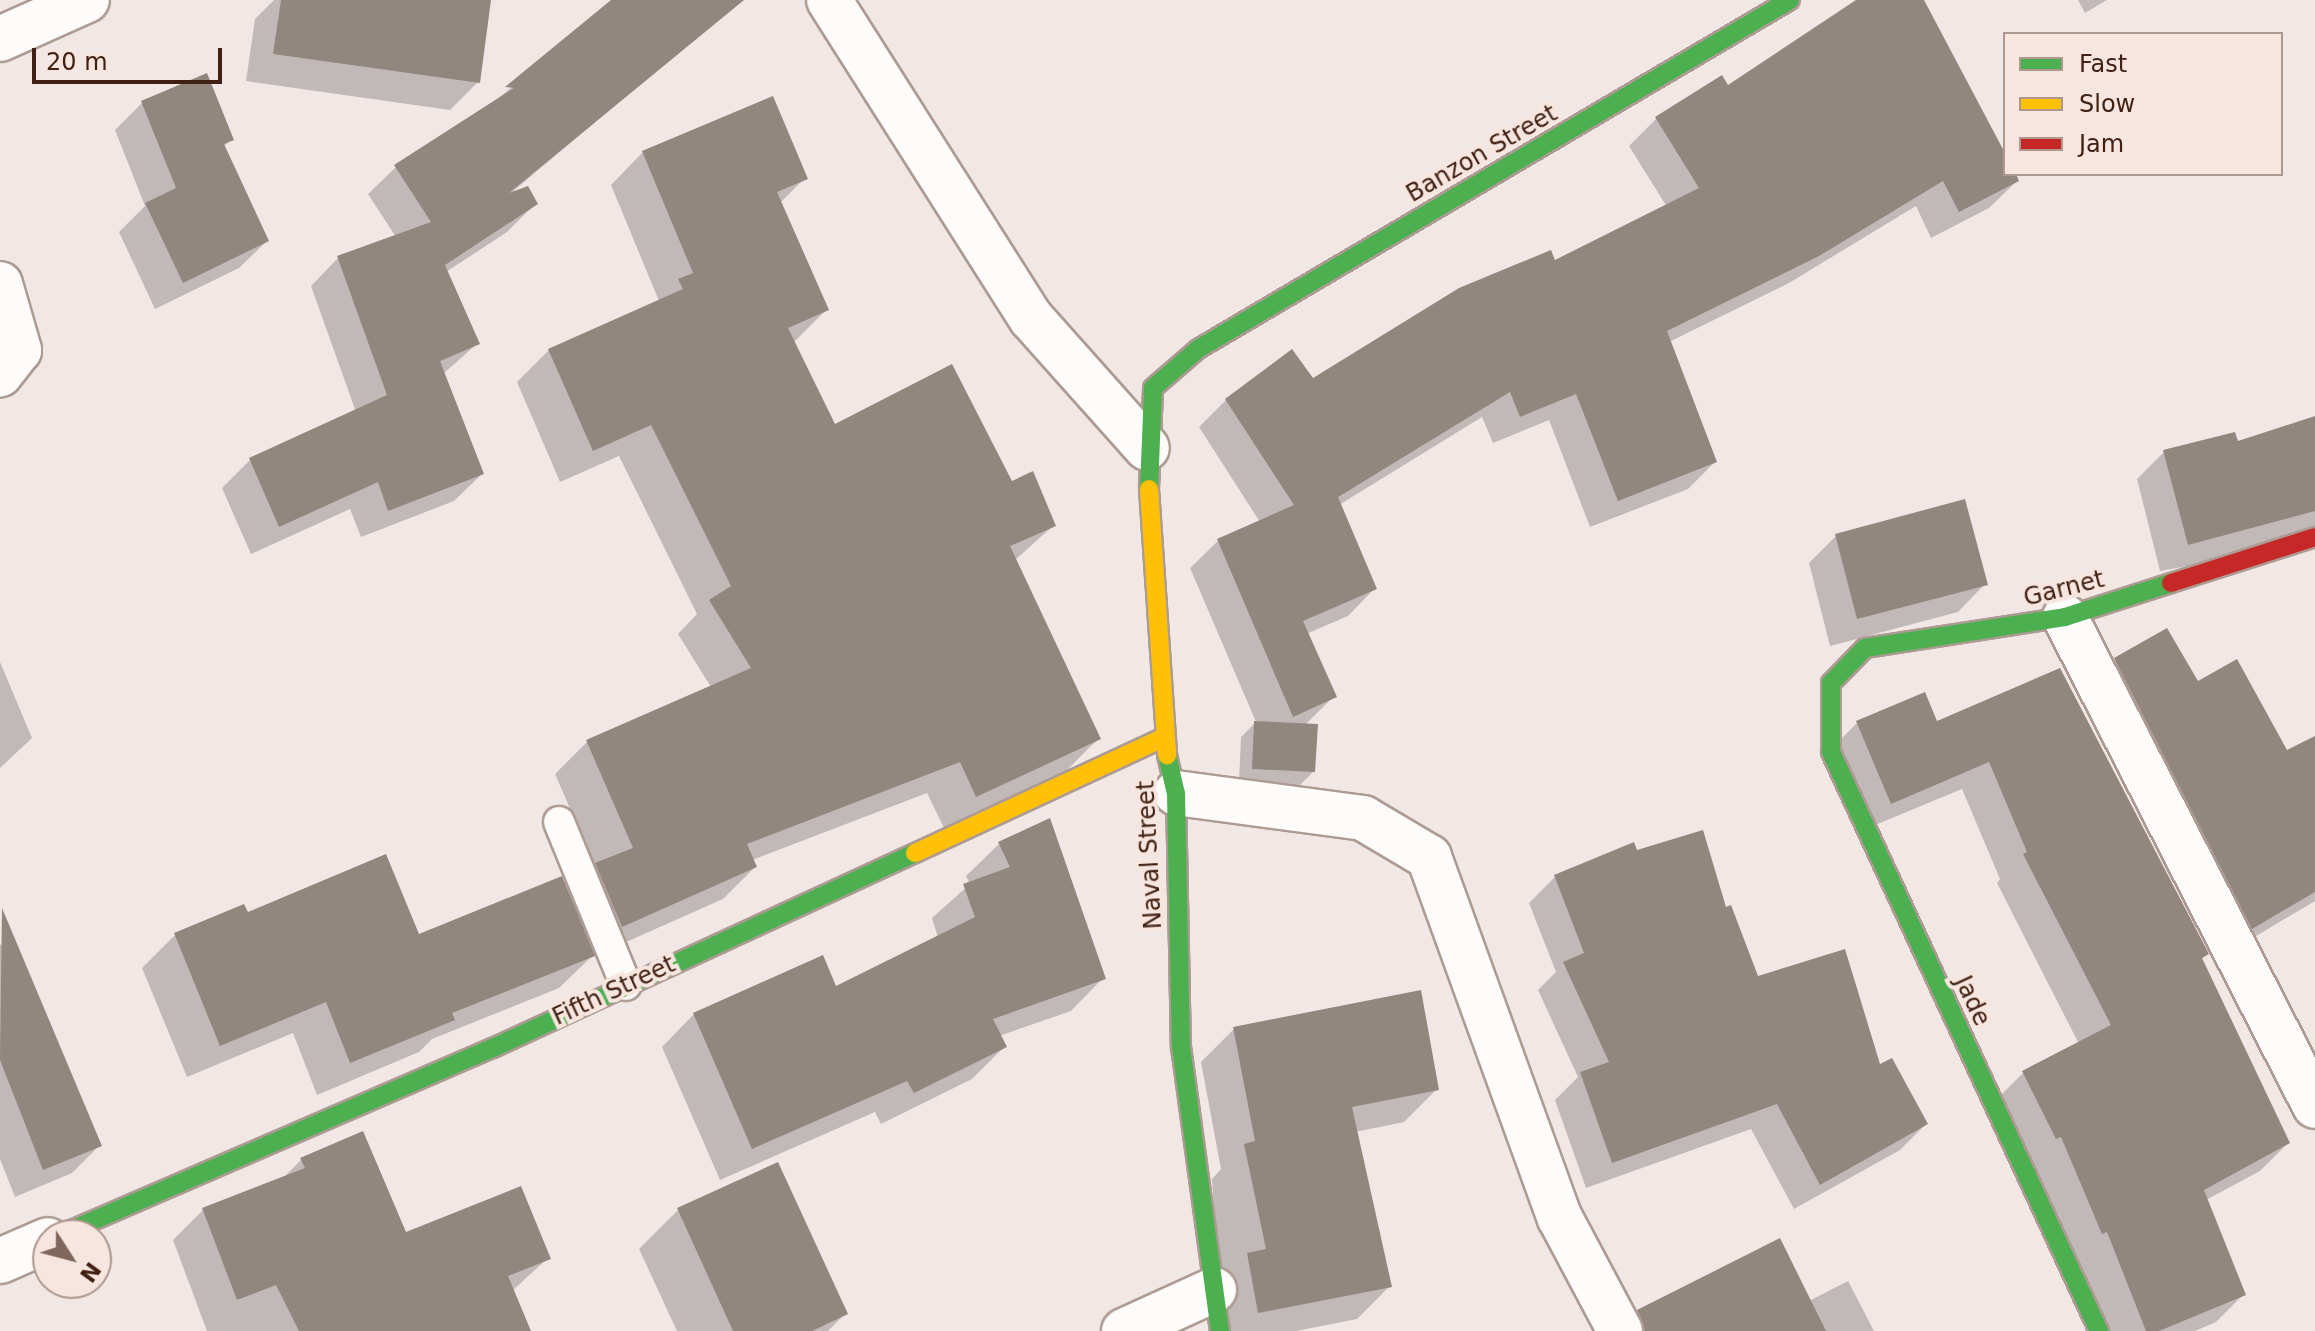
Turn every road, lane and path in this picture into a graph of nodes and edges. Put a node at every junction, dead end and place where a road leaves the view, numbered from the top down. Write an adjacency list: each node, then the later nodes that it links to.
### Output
1 (87, 0): 4 (street)
2 (829, 0): 8 (street)
3 (1790, 0): 6 (street, Banzon Street)
4 (0, 39)
5 (0, 284): 7 (street)
6 (1198, 349): 8 (street, Naval Street)
7 (0, 374)
8 (1147, 448): 12 (street, Naval Street)
9 (2315, 537): 10 (street, Garnet)
10 (2065, 617): 11 (street, Garnet); 16 (street)
11 (1831, 683): 23 (street, Jade)
12 (1163, 738): 13 (street, Naval Street); 15 (street, Fifth Street)
13 (1176, 793): 20 (street, Naval Street); 22 (street)
14 (559, 822): 15 (lane)
15 (626, 985): 17 (street, Fifth Street)
16 (2315, 1106)
17 (96, 1219)
18 (32, 1247): 19 (street)
19 (0, 1261)
20 (1217, 1311): 21 (street)
21 (1124, 1331)
22 (1620, 1331)
23 (2099, 1331)

